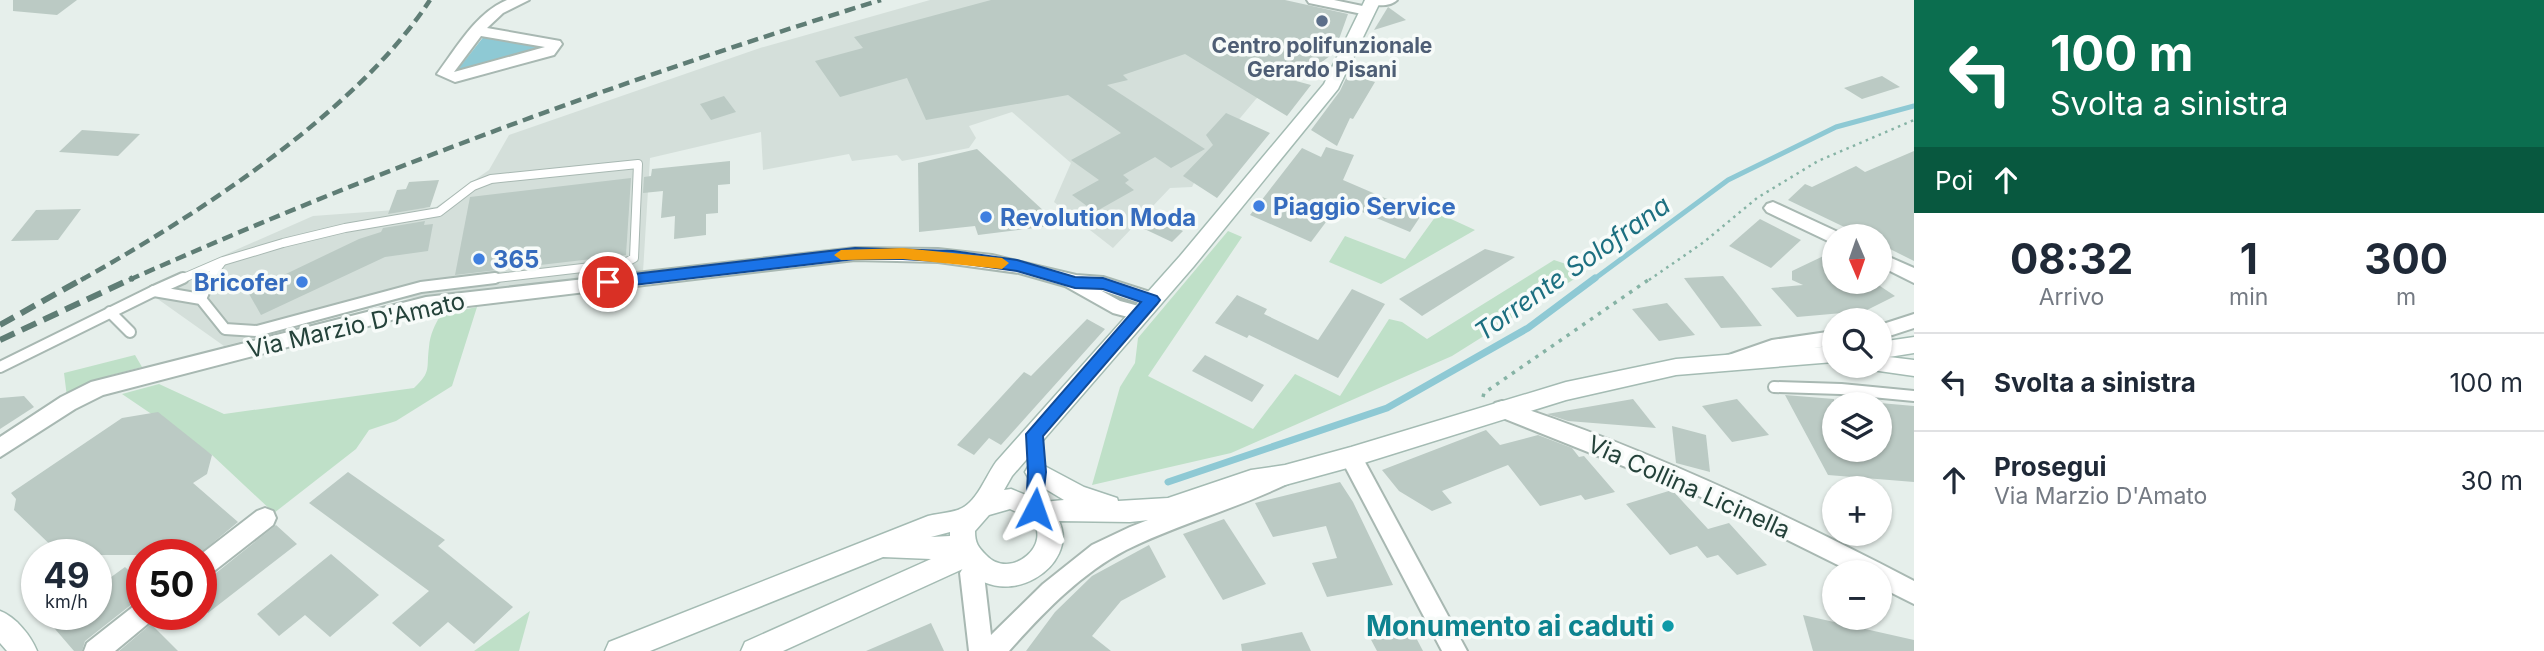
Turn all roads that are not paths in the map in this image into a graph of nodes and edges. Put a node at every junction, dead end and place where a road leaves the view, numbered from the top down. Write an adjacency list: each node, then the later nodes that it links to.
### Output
1 (522, 0): 4 (street)
2 (1314, 0): 3 (street)
3 (1375, 3): 13 (main road)
4 (479, 31): 4 (street)
5 (1773, 208): 6 (street)
6 (1822, 231)
7 (223, 261): 9 (lane); 11 (lane); 12 (lane)
8 (1892, 265): 10 (street)
9 (625, 272): 13 (street, Via Marzio D'Amato); 16 (street, Via Marzio D'Amato)
10 (1914, 276)
11 (154, 291): 12 (lane); 14 (lane)
12 (201, 299): 16 (lane)
13 (1146, 306): 32 (main road)
14 (110, 312): 18 (lane); 27 (lane)
15 (1914, 321): 17 (street)
16 (315, 323): 33 (street, Via Marzio D'Amato)
17 (1892, 328)
18 (130, 332)
19 (1822, 340): 25 (street)
20 (1914, 345): 21 (main road)
21 (1892, 348)
22 (1822, 355): 23 (main road)
23 (1798, 357): 24 (main road); 25 (main road)
24 (1822, 359)
25 (1730, 362): 31 (main road)
26 (1892, 366): 28 (main road)
27 (0, 367)
28 (1914, 368)
29 (1774, 387): 30 (lane)
30 (1914, 396)
31 (1502, 409): 34 (main road); 44 (street, Via Collina Licinella)
32 (1034, 434): 35 (main road); 37 (main road)
33 (0, 448)
34 (1351, 457): 36 (main road); 55 (street)
35 (1037, 472): 38 (main road); 39 (main road)
36 (1285, 475): 39 (main road); 54 (street)
37 (977, 510): 38 (main road); 41 (main road); 42 (main road)
38 (1037, 511): 39 (main road); 42 (main road)
39 (1130, 512)
40 (265, 518): 43 (street)
41 (882, 547): 42 (main road); 51 (main road)
42 (970, 555): 52 (main road); 53 (street)
43 (217, 556)
44 (1850, 560)
45 (1892, 581): 46 (street)
46 (1914, 593)
47 (0, 623): 49 (main road)
48 (126, 627): 50 (street)
49 (24, 651)
50 (96, 651)
51 (618, 651)
52 (754, 651)
53 (981, 651)
54 (993, 651)
55 (1455, 651)

